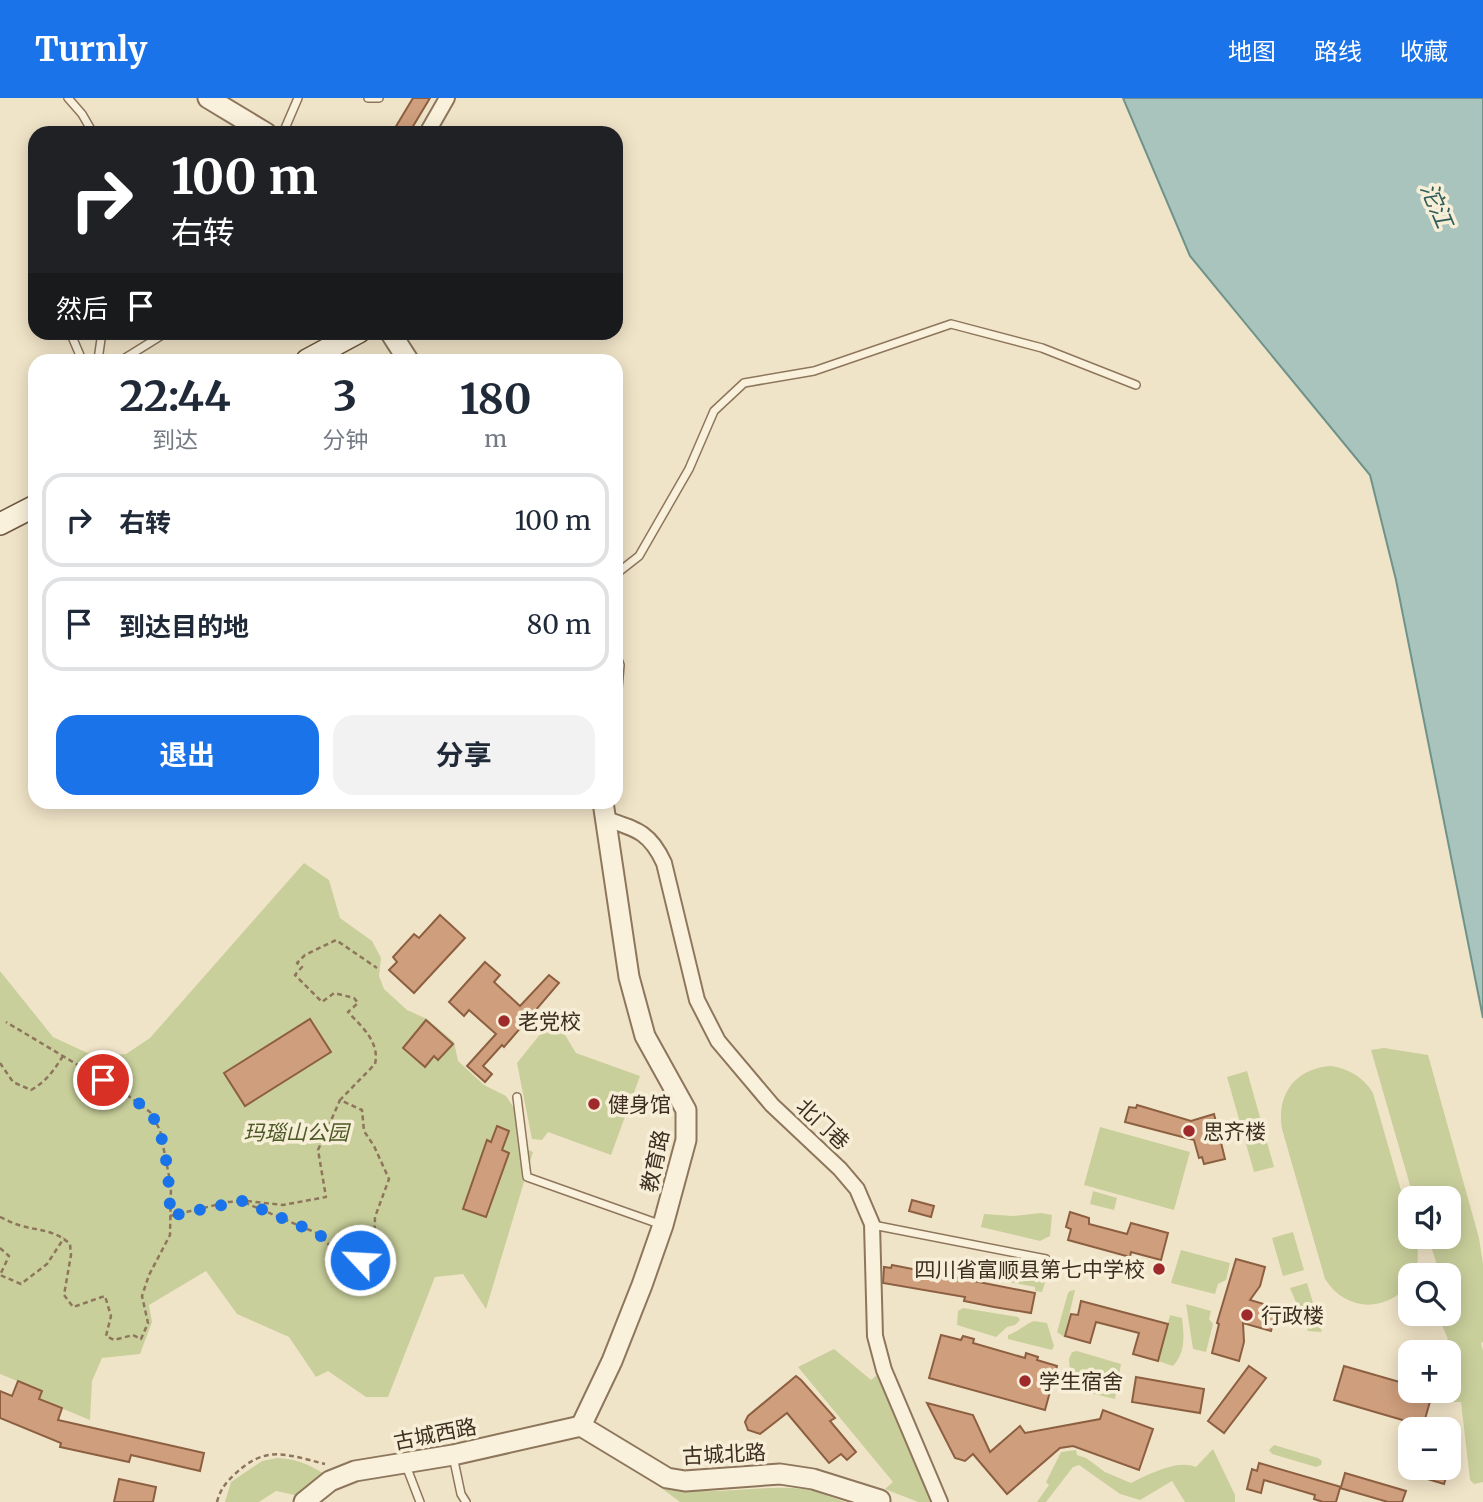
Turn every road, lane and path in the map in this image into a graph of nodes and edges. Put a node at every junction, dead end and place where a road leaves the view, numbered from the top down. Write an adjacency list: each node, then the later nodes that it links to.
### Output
1 (68, 98): 7 (lane)
2 (208, 98): 8 (street)
3 (298, 98): 9 (lane)
4 (368, 98): 5 (lane)
5 (379, 98)
6 (447, 98): 10 (street)
7 (89, 126)
8 (254, 126)
9 (286, 126)
10 (431, 126)
11 (154, 340): 13 (lane)
12 (344, 340): 14 (main road)
13 (132, 354)
14 (317, 354)
15 (1136, 385): 18 (lane)
16 (28, 510): 17 (main road)
17 (0, 524)
18 (623, 569)
19 (605, 809): 31 (street, 教育路)
20 (608, 809): 30 (street, 北门巷)
21 (377, 968): 26 (path)
22 (6, 1022): 23 (path)
23 (63, 1056): 24 (path); 28 (path)
24 (0, 1063)
25 (517, 1097): 31 (lane)
26 (340, 1100): 27 (path); 27 (path)
27 (242, 1201): 28 (path)
28 (170, 1216): 32 (path)
29 (0, 1217): 32 (path)
30 (872, 1224): 34 (lane); 44 (street, 北门巷)
31 (663, 1226): 35 (street, 教育路)
32 (64, 1238): 33 (path)
33 (0, 1248)
34 (1046, 1259)
35 (582, 1426): 36 (street, 古城西路); 39 (street, 古城北路)
36 (453, 1455): 37 (street, 古城西路); 43 (lane)
37 (405, 1463): 38 (street, 古城西路); 42 (lane)
38 (355, 1471): 40 (path); 41 (street, 古城西路)
39 (880, 1500)
40 (217, 1502)
41 (304, 1502)
42 (420, 1502)
43 (466, 1502)
44 (940, 1502)

